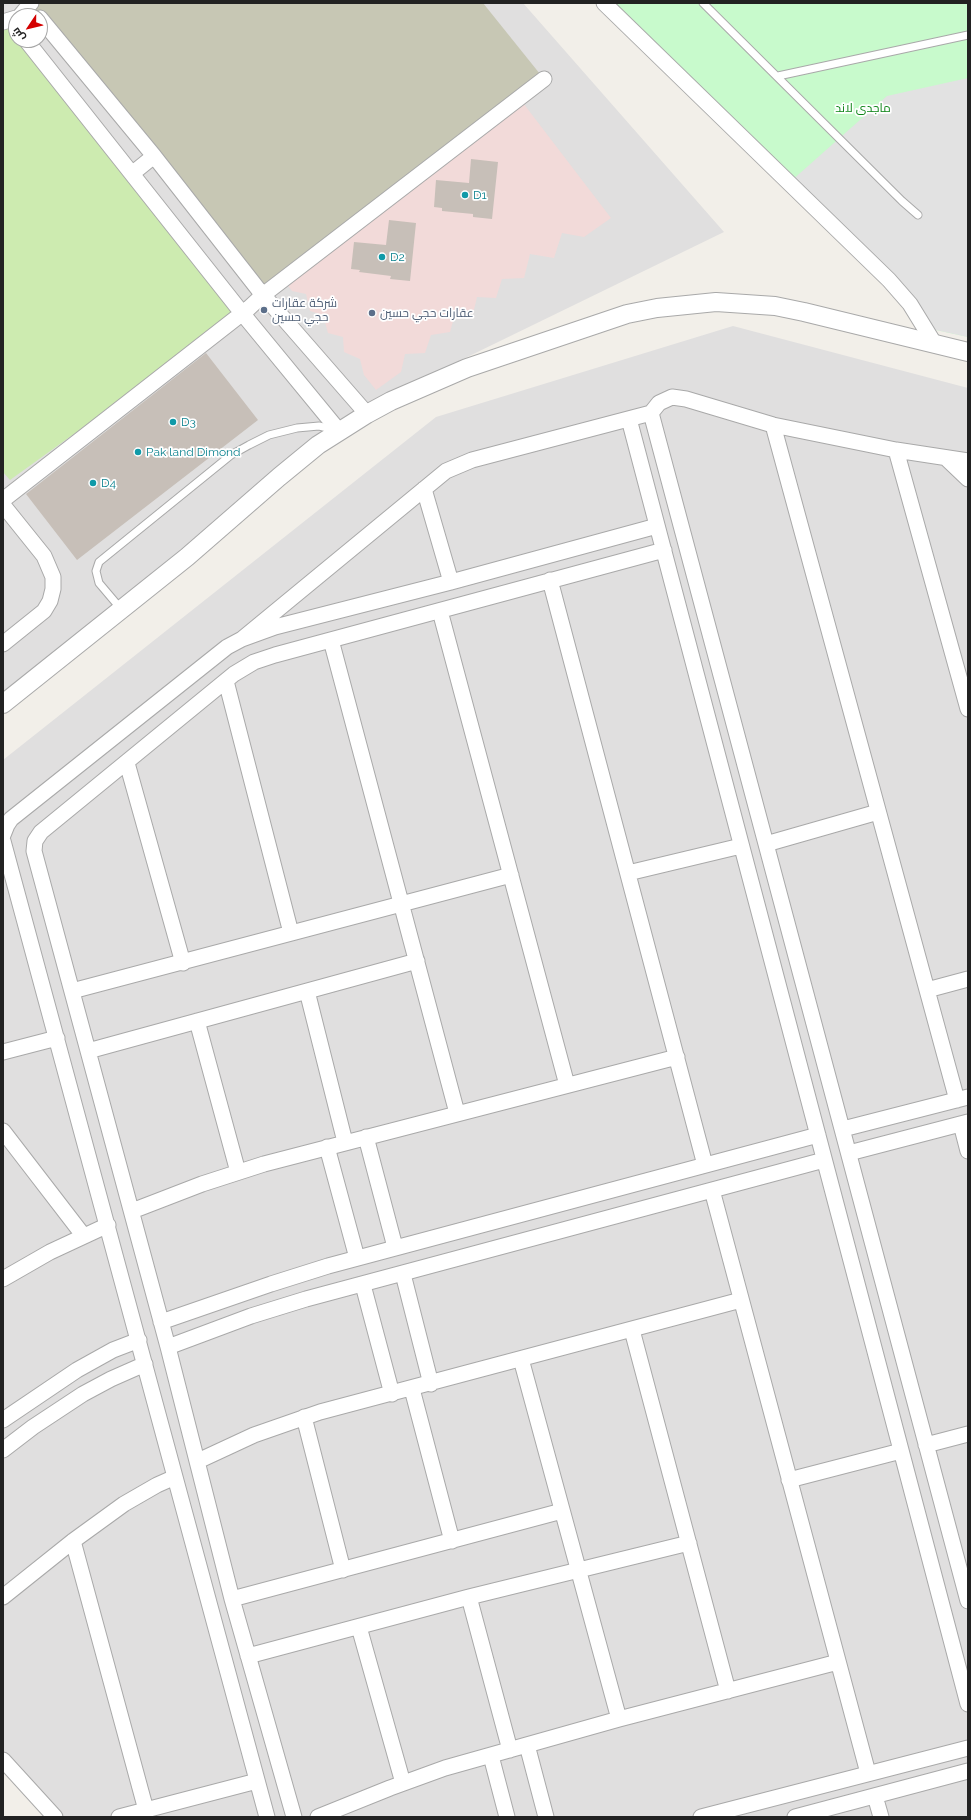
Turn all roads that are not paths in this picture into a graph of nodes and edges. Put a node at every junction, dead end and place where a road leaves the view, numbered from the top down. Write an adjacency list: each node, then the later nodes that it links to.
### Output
1 (604, 3): 13 (street)
2 (703, 3): 6 (lane)
3 (968, 35): 6 (lane)
4 (48, 43): 8 (street)
5 (32, 48): 9 (street)
6 (778, 76): 10 (lane)
7 (544, 79): 11 (street)
8 (154, 156): 9 (street); 11 (street)
9 (133, 173): 12 (street)
10 (918, 215)
11 (263, 294): 12 (street); 16 (street)
12 (242, 313): 19 (street); 25 (street)
13 (934, 343): 14 (street); 16 (street)
14 (968, 352)
15 (651, 413): 17 (street); 18 (street); 42 (street)
16 (367, 414): 19 (street)
17 (629, 419): 24 (street); 27 (street)
18 (773, 425): 20 (street); 40 (street)
19 (339, 431): 31 (street); 31 (lane)
20 (896, 450): 21 (street); 38 (street)
21 (946, 458): 22 (street); 23 (street)
22 (968, 461)
23 (968, 480)
24 (424, 489): 30 (street); 33 (street)
25 (3, 500)
26 (3, 505): 35 (street)
27 (657, 526): 28 (street); 30 (street)
28 (664, 550): 29 (street); 43 (street)
29 (550, 580): 32 (street); 44 (street)
30 (451, 582): 33 (street)
31 (121, 610): 37 (street)
32 (440, 611): 34 (street); 45 (street)
33 (242, 638): 41 (street)
34 (331, 640): 36 (street); 46 (street)
35 (3, 644)
36 (226, 681): 39 (street); 47 (street)
37 (3, 704)
38 (968, 709)
39 (127, 762): 49 (street); 52 (street)
40 (878, 812): 42 (street); 51 (street)
41 (3, 834): 55 (street)
42 (766, 844): 63 (street)
43 (741, 846): 44 (street); 65 (street)
44 (628, 873): 58 (street)
45 (511, 875): 46 (street); 59 (street)
46 (401, 904): 47 (street); 48 (street)
47 (291, 933): 49 (street)
48 (416, 961): 53 (street); 61 (street)
49 (183, 963): 52 (street)
50 (968, 979): 51 (street)
51 (927, 990): 60 (street)
52 (72, 991): 56 (street)
53 (307, 991): 54 (street); 67 (street)
54 (197, 1021): 56 (street); 73 (street)
55 (57, 1038): 57 (street); 76 (street)
56 (88, 1051): 75 (street)
57 (3, 1052)
58 (677, 1057): 59 (street); 72 (street)
59 (567, 1084): 61 (street)
60 (962, 1098): 63 (street)
61 (457, 1113): 66 (street)
62 (964, 1123): 69 (street); 70 (street)
63 (842, 1129): 70 (street)
64 (3, 1131): 77 (street)
65 (818, 1135): 71 (street); 72 (street)
66 (366, 1137): 67 (street); 78 (street)
67 (345, 1142): 68 (street)
68 (327, 1147): 73 (street); 79 (street)
69 (968, 1151)
70 (849, 1153): 96 (street)
71 (824, 1160): 74 (street); 98 (street)
72 (705, 1165): 78 (street)
73 (238, 1172): 75 (street)
74 (712, 1190): 80 (street); 83 (street)
75 (132, 1211): 84 (street)
76 (108, 1225): 77 (street); 86 (street)
77 (84, 1236): 81 (street)
78 (395, 1247): 79 (street)
79 (357, 1258): 84 (street)
80 (403, 1274): 82 (street); 90 (street)
81 (3, 1279)
82 (363, 1285): 87 (street); 92 (street)
83 (741, 1300): 85 (street); 101 (street)
84 (161, 1322): 87 (street)
85 (632, 1330): 88 (street); 105 (street)
86 (139, 1340): 89 (street); 94 (street)
87 (168, 1347): 99 (street)
88 (521, 1359): 90 (street); 102 (street)
89 (145, 1364): 97 (street); 100 (street)
90 (431, 1384): 91 (street)
91 (412, 1389): 92 (street); 104 (street)
92 (392, 1394): 93 (street)
93 (304, 1417): 99 (street); 109 (street)
94 (3, 1420)
95 (968, 1434): 96 (street)
96 (926, 1445): 106 (street)
97 (3, 1450)
98 (901, 1451): 101 (street); 108 (street)
99 (198, 1461): 112 (street)
100 (175, 1477): 103 (street); 127 (street)
101 (790, 1480): 116 (street)
102 (562, 1511): 104 (street); 107 (street)
103 (73, 1541): 110 (street); 130 (street)
104 (452, 1541): 109 (street)
105 (689, 1543): 107 (street); 117 (street)
106 (958, 1562): 108 (street); 113 (street)
107 (578, 1569): 111 (street); 119 (street)
108 (933, 1569): 118 (street)
109 (343, 1570): 112 (street)
110 (3, 1597)
111 (469, 1597): 114 (street); 122 (street)
112 (232, 1599): 115 (street)
113 (968, 1601)
114 (359, 1626): 115 (street); 128 (street)
115 (248, 1656): 134 (street)
116 (838, 1662): 117 (street); 126 (street)
117 (728, 1691): 119 (street)
118 (968, 1704)
119 (619, 1719): 120 (street)
120 (528, 1745): 122 (street); 137 (street)
121 (968, 1748): 126 (street)
122 (510, 1750): 123 (street)
123 (491, 1756): 128 (street); 136 (street)
124 (3, 1760): 131 (street)
125 (968, 1771): 129 (street)
126 (868, 1773): 138 (street)
127 (257, 1781): 130 (street); 133 (street)
128 (403, 1783): 135 (street)
129 (875, 1796): 139 (street); 140 (street)
130 (146, 1810): 132 (street)
131 (55, 1817)
132 (119, 1817)
133 (267, 1817)
134 (294, 1817)
135 (318, 1817)
136 (507, 1817)
137 (546, 1817)
138 (701, 1817)
139 (795, 1817)
140 (881, 1817)

